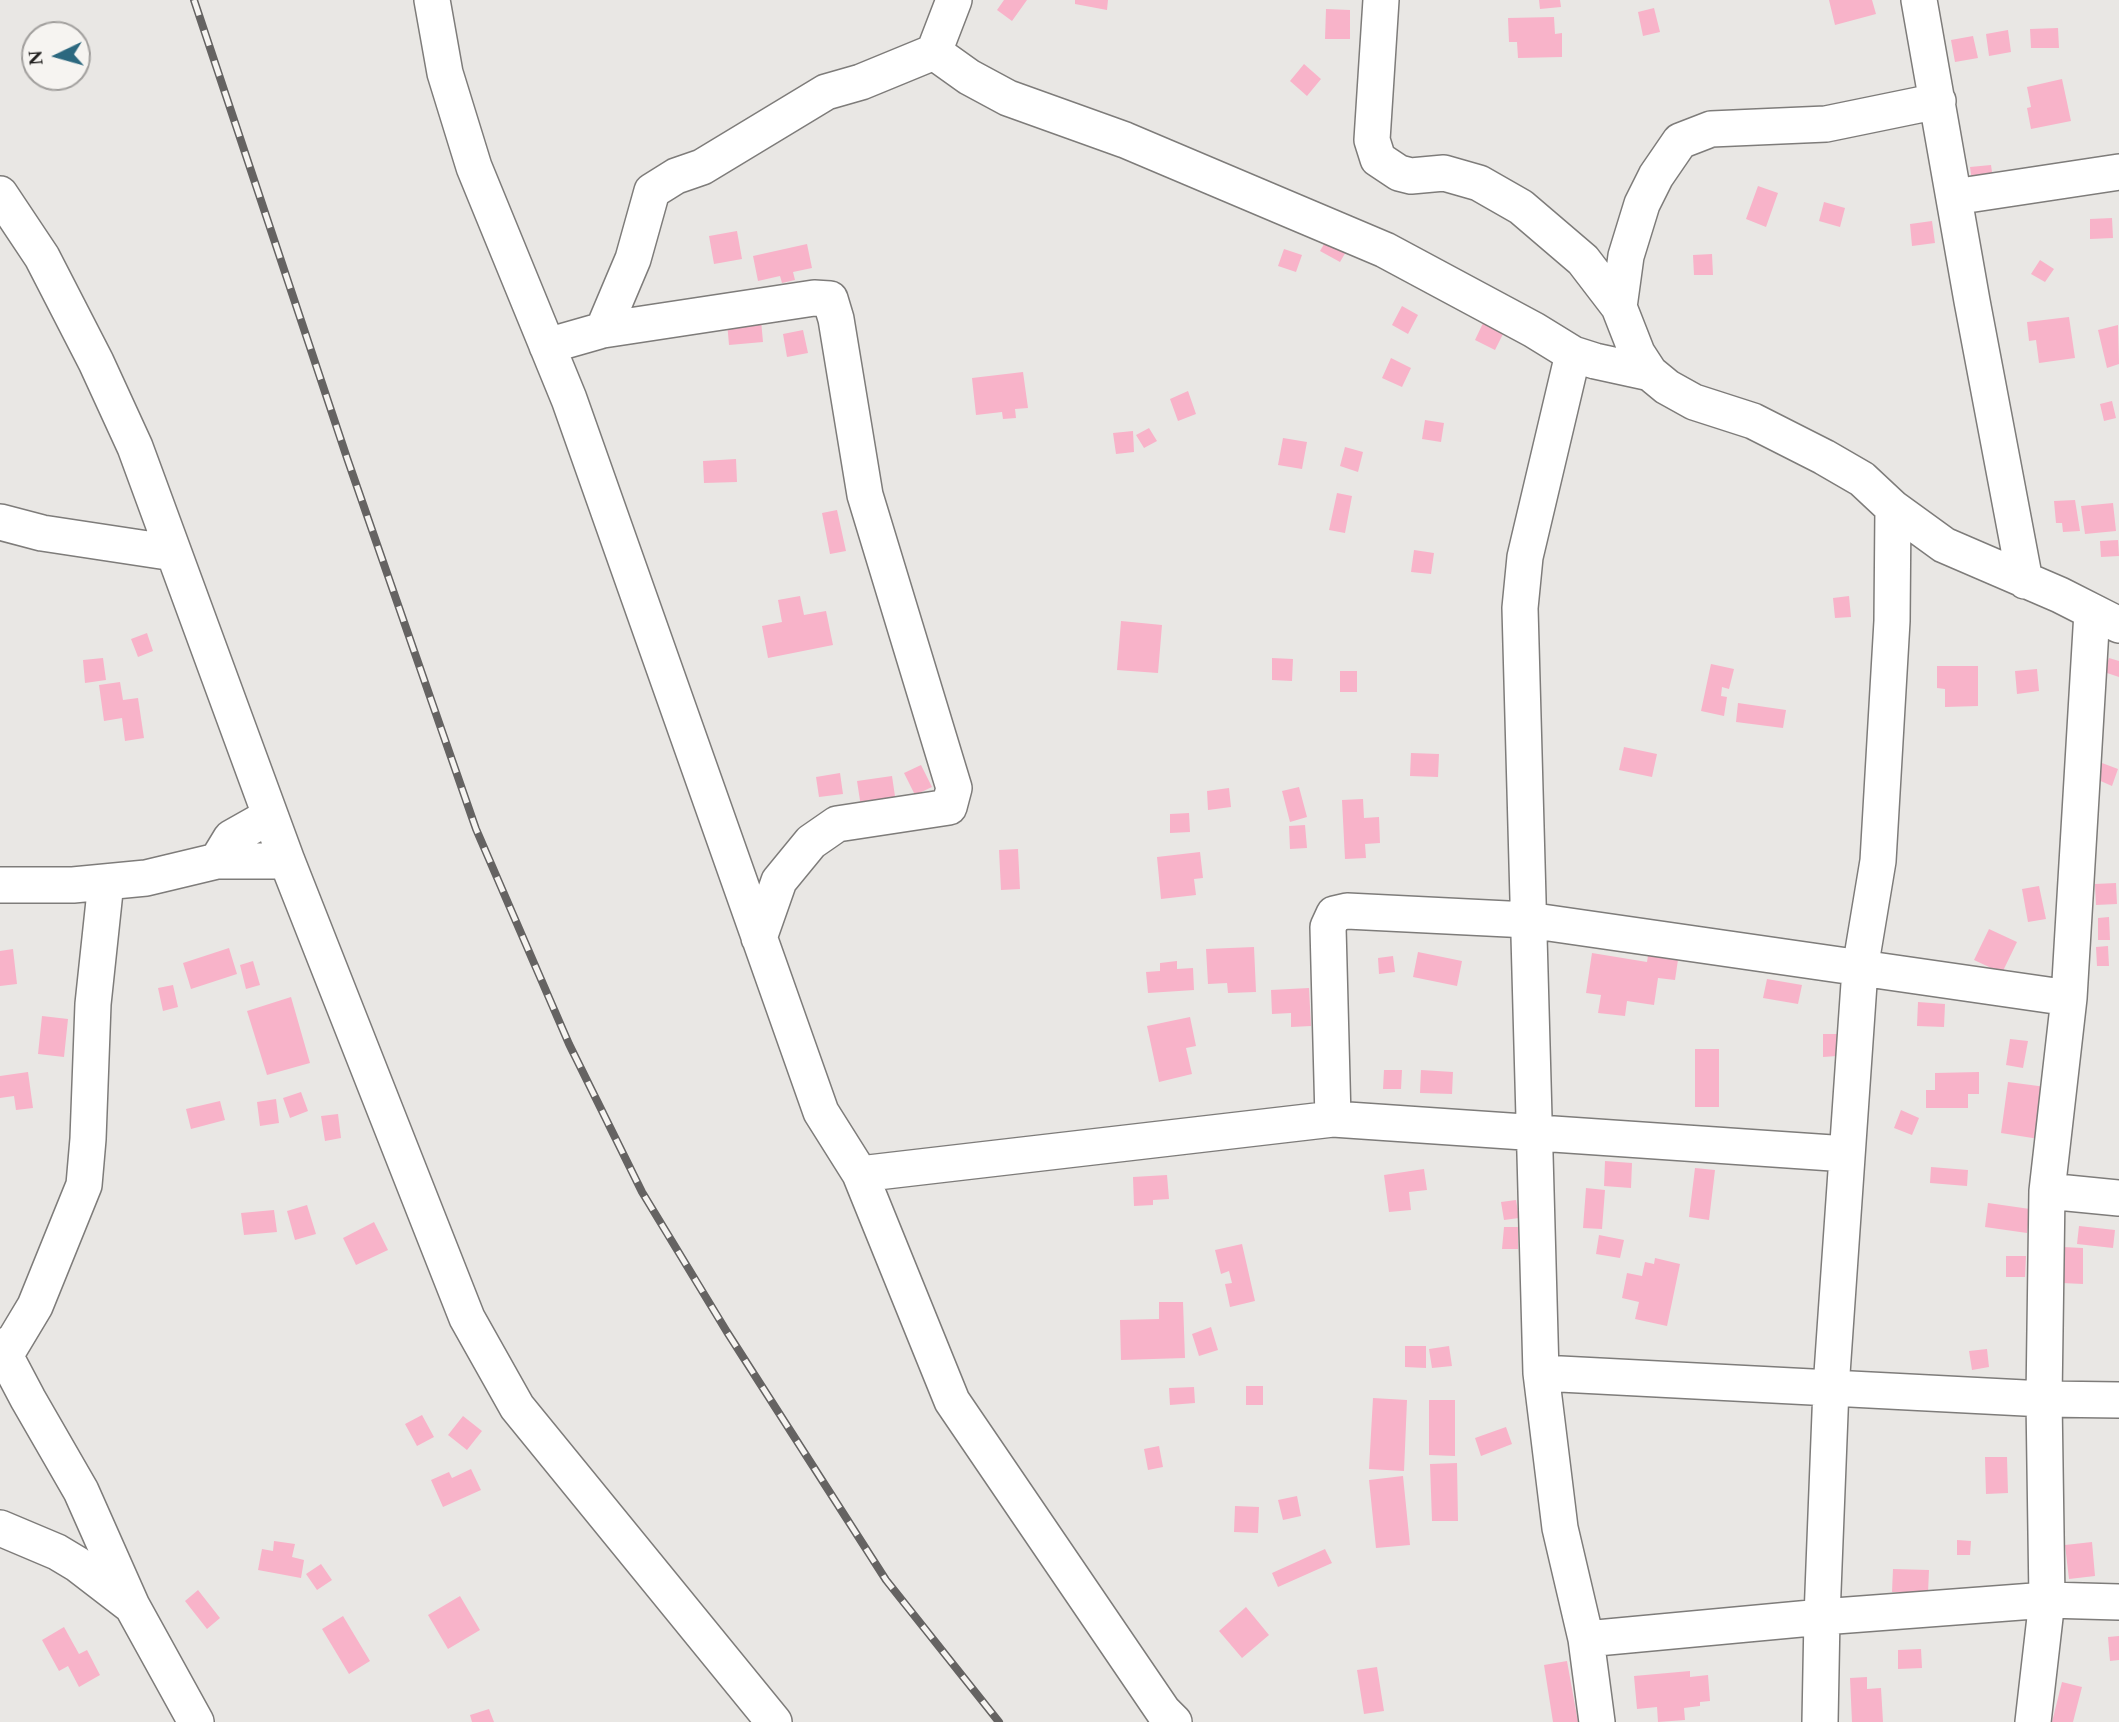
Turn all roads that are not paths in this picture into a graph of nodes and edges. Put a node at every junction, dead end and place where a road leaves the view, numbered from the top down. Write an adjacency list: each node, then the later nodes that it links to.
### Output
1 (432, 0): 12 (street)
2 (954, 0): 5 (street)
3 (1381, 0): 10 (street)
4 (1919, 0): 6 (street)
5 (934, 52): 11 (street); 13 (street)
6 (1938, 101): 9 (street); 10 (street)
7 (2119, 172): 9 (street)
8 (0, 194): 17 (street)
9 (1954, 197): 18 (street)
10 (1619, 307): 14 (street)
11 (603, 330): 12 (street); 26 (street)
12 (547, 346): 26 (street)
13 (1573, 354): 14 (street); 25 (street)
14 (1650, 373): 15 (street)
15 (1893, 508): 18 (street); 27 (street)
16 (0, 522): 17 (street)
17 (174, 554): 20 (street)
18 (2025, 581): 19 (street)
19 (2106, 618): 28 (street)
20 (270, 816): 21 (street); 22 (street)
21 (217, 861): 22 (street); 23 (street)
22 (287, 861): 46 (street)
23 (106, 882): 24 (street); 35 (street)
24 (0, 885)
25 (1528, 920): 27 (street); 29 (street); 30 (street)
26 (759, 938): 32 (street)
27 (1860, 969): 28 (street); 31 (street)
28 (2069, 998): 33 (street)
29 (1333, 1119): 30 (street); 32 (street)
30 (1536, 1133): 31 (street); 36 (street)
31 (1847, 1154): 37 (street)
32 (860, 1174): 48 (street)
33 (2047, 1191): 34 (street); 38 (street)
34 (2119, 1198)
35 (3, 1351): 43 (street)
36 (1541, 1373): 37 (street); 45 (street)
37 (1831, 1388): 38 (street); 44 (street)
38 (2044, 1399): 39 (street); 41 (street)
39 (2119, 1400)
40 (0, 1528): 43 (street)
41 (2047, 1600): 42 (street); 44 (street); 51 (street)
42 (2119, 1602)
43 (132, 1606): 47 (street)
44 (1822, 1617): 45 (street); 50 (street)
45 (1586, 1639): 49 (street)
46 (765, 1719)
47 (196, 1722)
48 (1174, 1722)
49 (1597, 1722)
50 (1820, 1722)
51 (2033, 1722)

